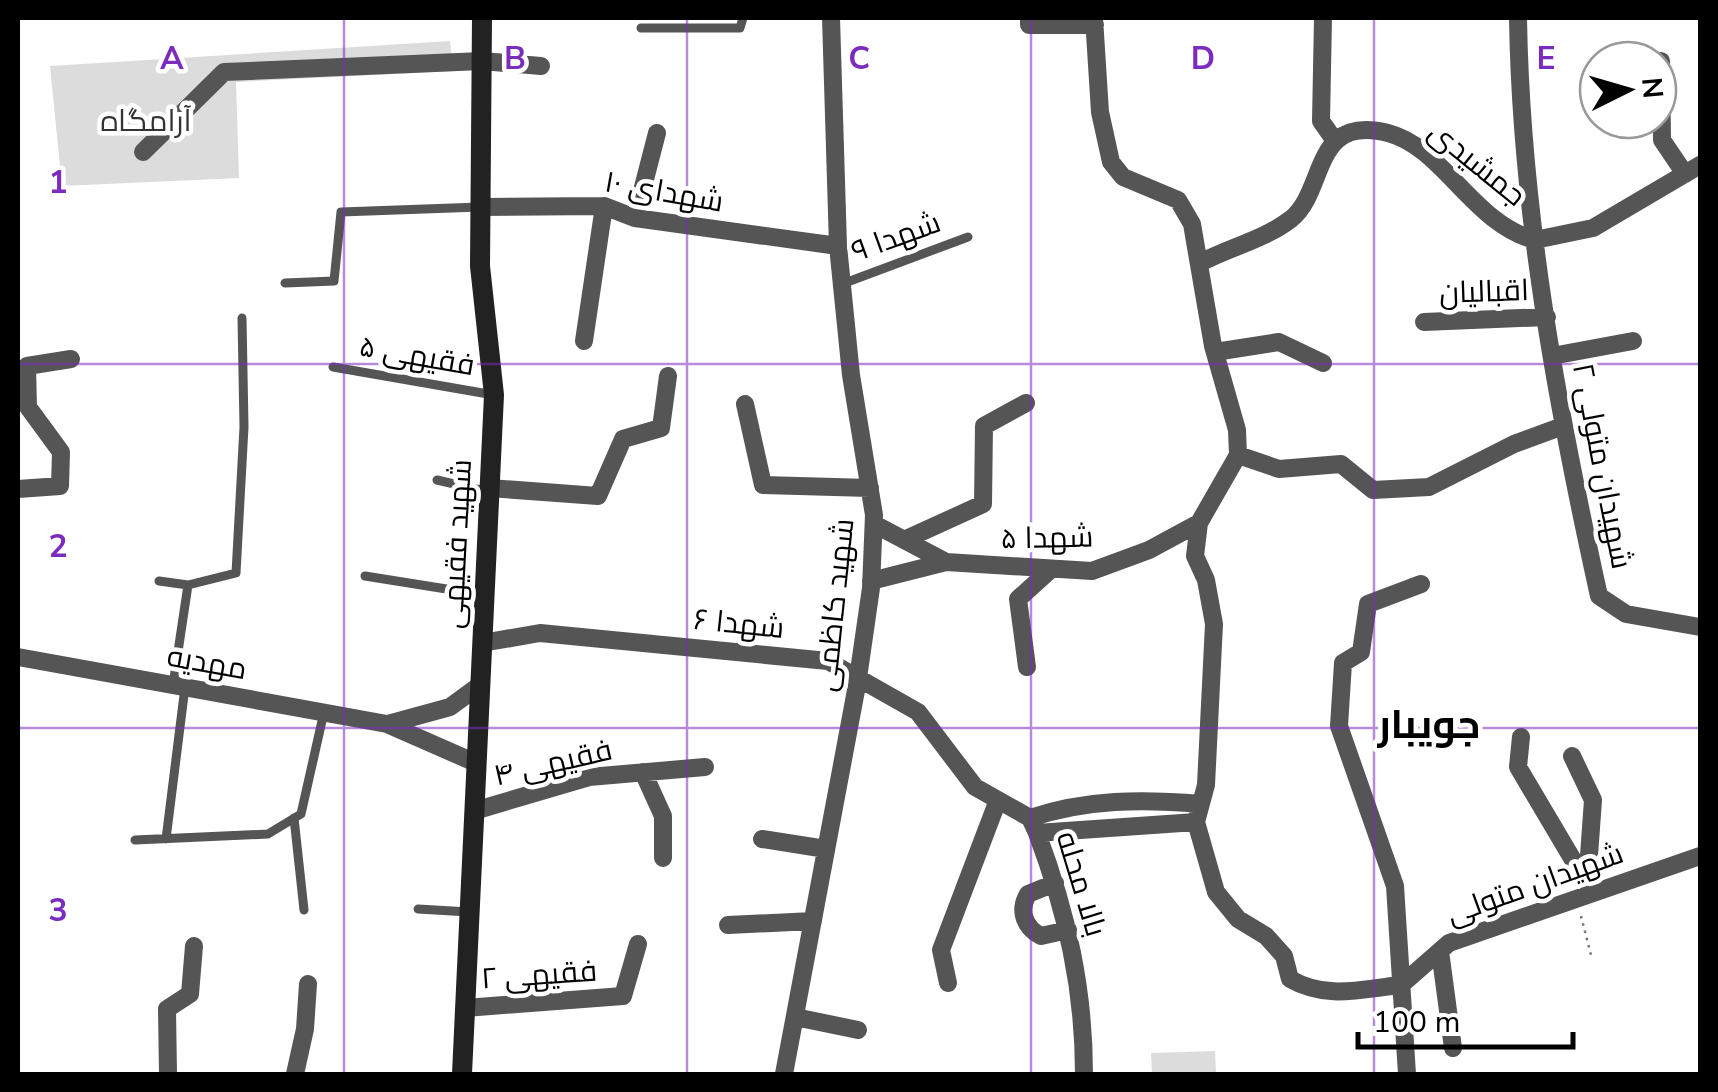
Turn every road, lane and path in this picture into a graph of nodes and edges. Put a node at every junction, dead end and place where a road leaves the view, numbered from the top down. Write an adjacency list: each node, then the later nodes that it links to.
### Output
1 (482, 18): 9 (main road, شهید فقیهی)
2 (743, 18): 8 (lane)
3 (831, 18): 21 (street, شهید کاظمی)
4 (1028, 18): 7 (street)
5 (1323, 18): 13 (street)
6 (1518, 18): 20 (street, شهیدان متولی ۲)
7 (1095, 21): 22 (street)
8 (641, 28)
9 (482, 60): 10 (street); 14 (street); 16 (main road, شهید فقیهی)
10 (541, 66)
11 (656, 133): 18 (street)
12 (1662, 140): 15 (street)
13 (1335, 141): 20 (street, جمشیدی); 22 (street)
14 (143, 152)
15 (1693, 169): 20 (street)
16 (480, 206): 17 (street, شهدای ۱۰); 23 (lane); 36 (main road, شهید فقیهی)
17 (604, 206): 18 (street, شهدای ۱۰); 28 (street)
18 (635, 218): 21 (street, شهدای ۱۰)
19 (968, 237): 24 (lane, شهدا ۹)
20 (1535, 240): 25 (street, شهیدان متولی ۲)
21 (838, 246): 24 (street, شهید کاظمی)
22 (1202, 262): 30 (street)
23 (285, 283)
24 (842, 284): 42 (street, شهید کاظمی)
25 (1547, 317): 27 (street, اقبالیان); 31 (street, شهیدان متولی ۲)
26 (242, 318): 54 (lane)
27 (1424, 322)
28 (584, 341)
29 (1633, 341): 31 (street)
30 (1215, 352): 33 (street); 40 (street)
31 (1552, 356): 39 (street, شهیدان متولی ۲)
32 (70, 359): 43 (street)
33 (1323, 363)
34 (333, 367): 36 (lane, فقیهی ۵)
35 (668, 376): 44 (street)
36 (494, 394): 44 (main road, شهید فقیهی)
37 (1026, 403): 47 (street)
38 (745, 404): 42 (street)
39 (1563, 426): 40 (street); 56 (street, شهیدان متولی ۲)
40 (1238, 456): 45 (street)
41 (436, 480): 44 (lane)
42 (870, 488): 46 (street, شهید کاظمی)
43 (18, 489)
44 (489, 490): 55 (main road, شهید فقیهی)
45 (1199, 523): 49 (street, شهدا ۵); 72 (street)
46 (874, 524): 47 (street, شهدا ۵); 51 (street, شهید کاظمی)
47 (904, 540): 48 (street, شهدا ۵)
48 (946, 562): 49 (street, شهدا ۵); 51 (street, شهدا ۵)
49 (1050, 570): 59 (street)
50 (365, 576): 55 (lane)
51 (871, 581): 60 (street, شهید کاظمی)
52 (159, 582): 54 (lane)
53 (1421, 584): 95 (street)
54 (188, 585): 62 (lane)
55 (484, 595): 57 (main road, شهید فقیهی)
56 (1700, 627)
57 (482, 643): 60 (street, شهدا ۶); 61 (main road, شهید فقیهی)
58 (18, 657): 62 (street, مهدیه)
59 (1026, 668)
60 (858, 676): 70 (street, بالا محله); 78 (street, شهید کاظمی)
61 (480, 685): 64 (street); 67 (main road, شهید فقیهی)
62 (179, 686): 63 (street, مهدیه); 75 (lane)
63 (324, 712): 64 (street, مهدیه); 73 (lane)
64 (387, 724): 67 (street)
65 (1521, 736): 82 (street)
66 (1572, 756): 82 (street)
67 (476, 764): 71 (main road, شهید فقیهی)
68 (705, 768): 69 (street, فقیهی ۴)
69 (643, 772): 71 (street, فقیهی ۴); 80 (street)
70 (998, 800): 74 (street, بالا محله); 93 (street)
71 (474, 811): 85 (main road, شهید فقیهی)
72 (1199, 813): 74 (street); 74 (street); 95 (street)
73 (294, 818): 75 (lane); 84 (lane)
74 (1034, 826): 81 (street, بالا محله)
75 (166, 839): 77 (lane)
76 (762, 839): 78 (street)
77 (135, 840)
78 (826, 848): 86 (street, شهید کاظمی)
79 (1700, 856): 82 (street, شهیدان متولی)
80 (663, 858)
81 (1055, 882): 88 (street, بالا محله); 88 (street)
82 (1585, 891): 91 (street, شهیدان متولی); 92 (path)
83 (418, 909): 85 (lane)
84 (304, 910)
85 (469, 912): 96 (main road, شهید فقیهی)
86 (812, 921): 87 (street); 97 (street, شهید کاظمی)
87 (728, 924)
88 (1068, 930): 104 (street, بالا محله)
89 (638, 944): 96 (street, فقیهی ۲)
90 (194, 946): 100 (street)
91 (1440, 951): 95 (street, شهیدان متولی); 99 (street)
92 (1592, 959)
93 (948, 982)
94 (308, 984): 101 (street)
95 (1401, 985): 105 (street)
96 (465, 1008): 102 (main road, شهید فقیهی)
97 (795, 1017): 98 (street); 103 (street, شهید کاظمی)
98 (858, 1030)
99 (1452, 1048)
100 (168, 1074)
101 (296, 1074)
102 (462, 1074)
103 (784, 1074)
104 (1084, 1074)
105 (1407, 1074)

